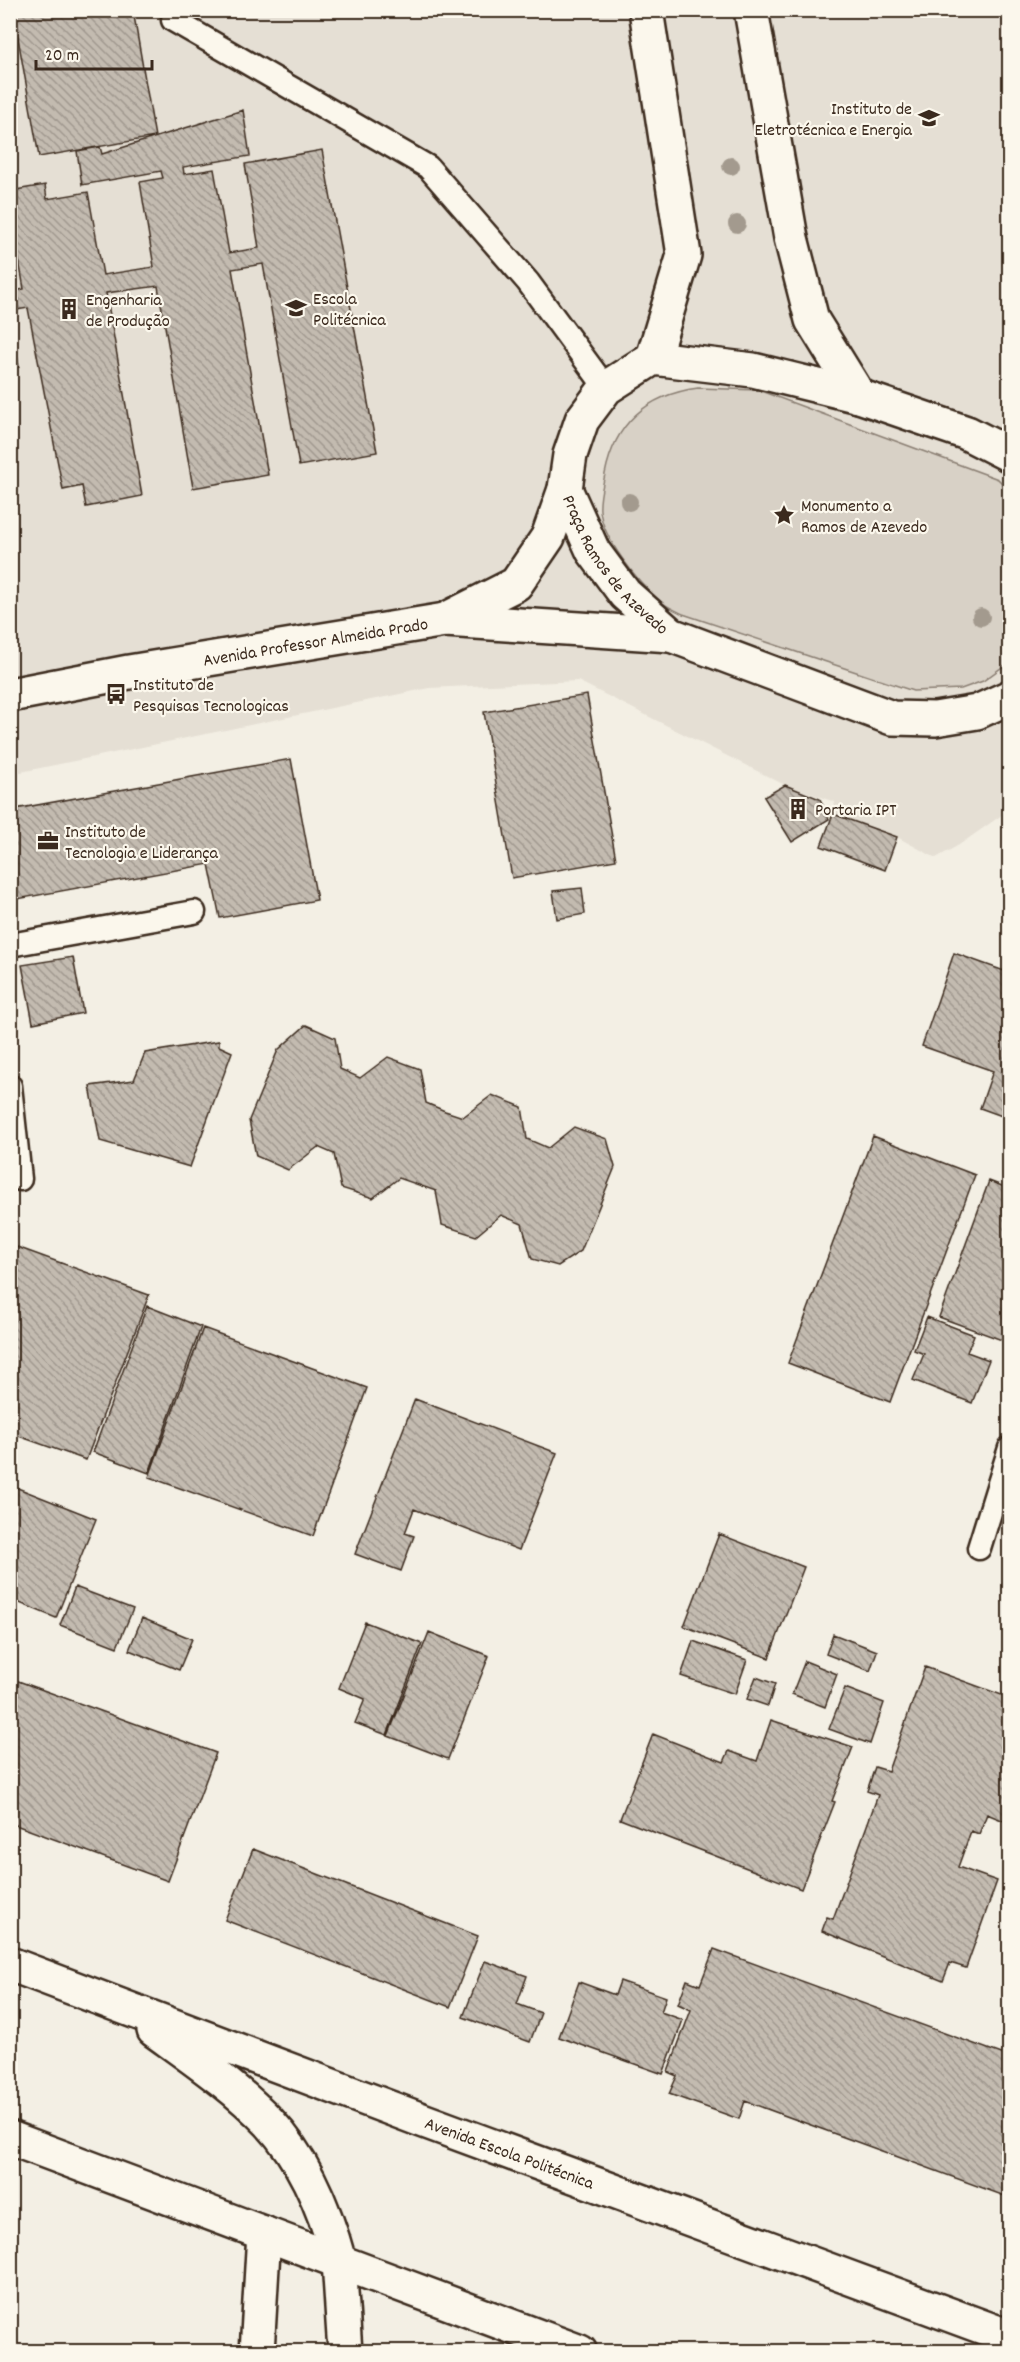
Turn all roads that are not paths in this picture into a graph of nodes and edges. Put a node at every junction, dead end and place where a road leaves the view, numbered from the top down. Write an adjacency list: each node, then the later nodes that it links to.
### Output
1 (646, 10): 4 (main road)
2 (752, 10): 6 (main road)
3 (173, 20): 5 (lane)
4 (653, 358): 5 (main road, Praça Ramos de Azevedo); 6 (main road)
5 (606, 388): 8 (main road, Praça Ramos de Azevedo)
6 (859, 396): 7 (main road)
7 (1010, 455)
8 (565, 489): 9 (main road, Avenida Professor Almeida Prado); 10 (main road, Praça Ramos de Azevedo)
9 (445, 620): 10 (main road, Avenida Professor Almeida Prado); 11 (main road, Avenida Professor Almeida Prado)
10 (671, 635): 12 (main road, Praça Ramos de Azevedo)
11 (10, 695)
12 (1010, 697)
13 (194, 912): 14 (lane)
14 (10, 945)
15 (10, 1086): 16 (lane)
16 (20, 1179)
17 (1010, 1448): 18 (lane)
18 (980, 1548)
19 (10, 1964): 20 (main road, Avenida Escola Politécnica)
20 (117, 2003): 23 (main road); 24 (main road, Avenida Escola Politécnica)
21 (10, 2138): 22 (main road)
22 (264, 2233): 23 (main road); 25 (main road)
23 (339, 2261): 26 (main road); 27 (main road)
24 (1010, 2337)
25 (257, 2352)
26 (345, 2352)
27 (580, 2352)

